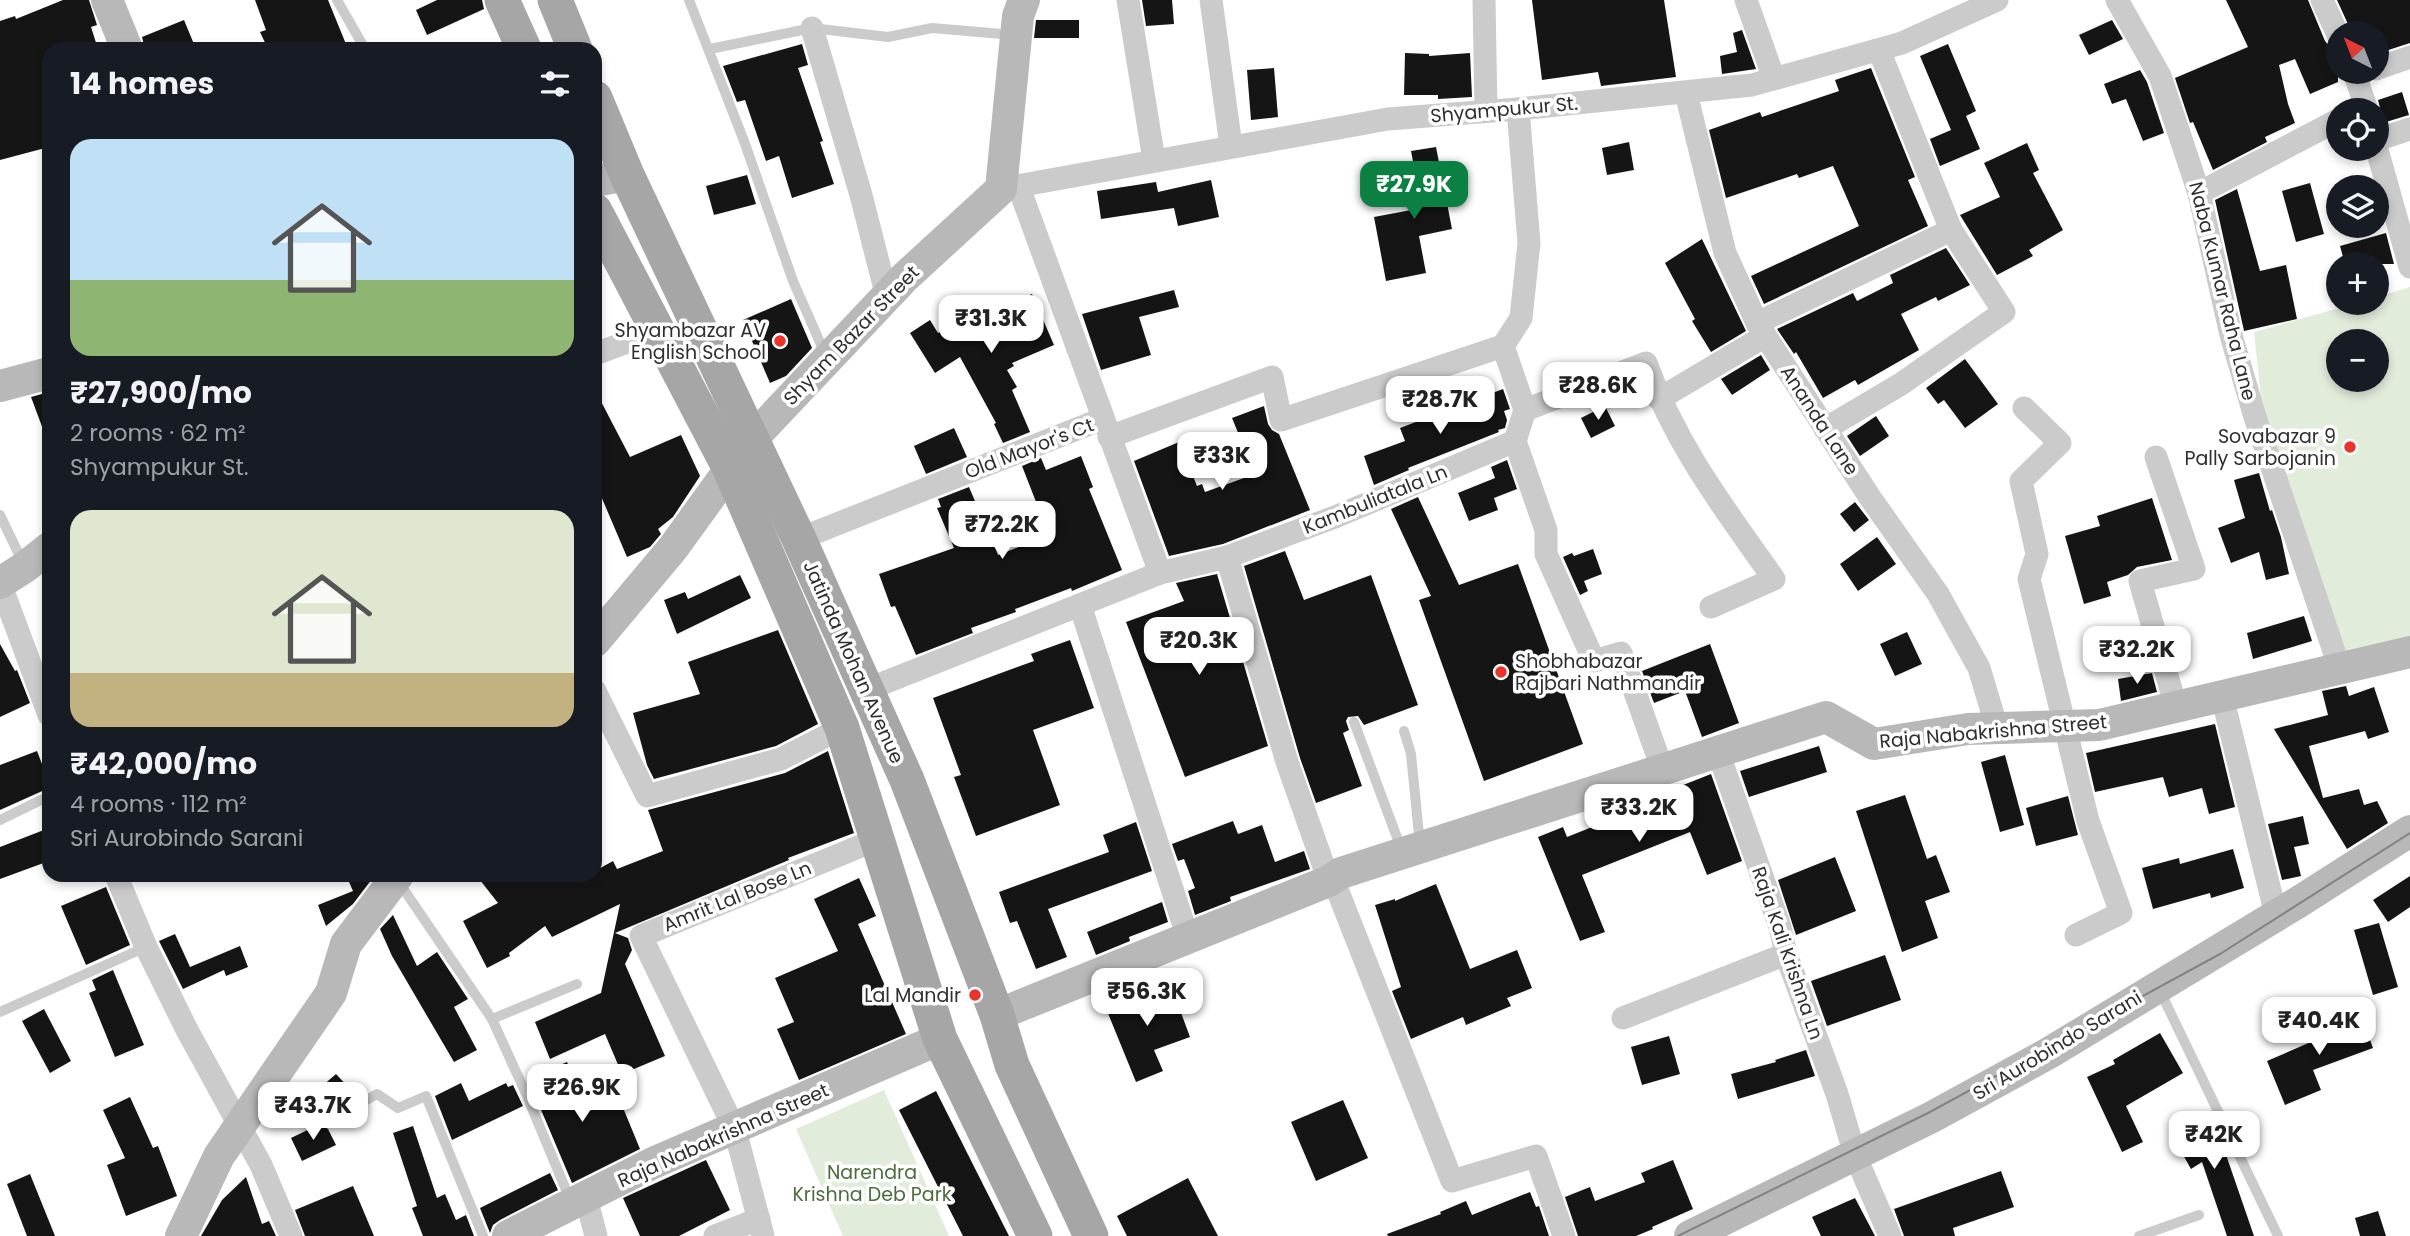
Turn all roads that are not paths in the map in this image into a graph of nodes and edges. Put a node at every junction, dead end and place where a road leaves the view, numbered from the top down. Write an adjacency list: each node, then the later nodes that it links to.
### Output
1 (107, 0): 18 (street)
2 (337, 0): 19 (lane)
3 (547, 0): 21 (main road)
4 (555, 0): 22 (main road)
5 (689, 0): 23 (lane)
6 (1024, 0): 17 (street)
7 (1128, 0): 36 (street)
8 (1211, 0): 35 (street)
9 (1484, 0): 30 (street)
10 (1746, 0): 27 (street)
11 (1997, 0): 24 (street, Shyampukur St.)
12 (2117, 0): 40 (street, Naba Kumar Raha Lane)
13 (2322, 0): 15 (street)
14 (506, 2): 20 (main road)
15 (2332, 21)
16 (812, 28): 17 (lane); 23 (lane); 44 (street)
17 (1017, 35): 39 (street)
18 (124, 42)
19 (361, 42)
20 (521, 42)
21 (524, 42)
22 (572, 42)
23 (710, 49): 49 (lane)
24 (1880, 50): 27 (street, Shyampukur St.); 42 (street)
25 (2410, 57): 26 (street)
26 (2389, 64)
27 (1774, 79): 28 (street, Shyampukur St.)
28 (1686, 93): 29 (street, Shyampukur St.); 45 (street, Ananda Lane)
29 (1518, 109): 30 (street, Shyampukur St.); 47 (street)
30 (1486, 110): 35 (street, Shyampukur St.)
31 (2326, 126): 40 (street)
32 (2410, 129): 34 (street)
33 (602, 133): 38 (main road, Jatinda Mohan Avenue)
34 (2389, 136)
35 (1231, 146): 36 (street, Shyampukur St.)
36 (1154, 160): 39 (street, Shyampukur St.)
37 (2380, 161): 43 (street)
38 (611, 178): 57 (main road, Jatinda Mohan Avenue)
39 (1009, 187): 44 (street, Shyam Bazar Street); 55 (street)
40 (2199, 193): 70 (street, Naba Kumar Raha Lane)
41 (602, 225): 46 (main road)
42 (1951, 230): 45 (street); 56 (street)
43 (2410, 267)
44 (887, 297): 49 (street, Shyam Bazar Street)
45 (1761, 330): 52 (street); 56 (street, Ananda Lane)
46 (657, 331): 48 (street); 60 (main road)
47 (1503, 346): 54 (street); 55 (street, Old Mayor's Ct)
48 (602, 351)
49 (827, 358): 57 (street, Shyam Bazar Street)
50 (42, 375): 51 (street)
51 (0, 386)
52 (1659, 399): 54 (street); 67 (street)
53 (2024, 408): 77 (street)
54 (1525, 410): 58 (street)
55 (1106, 428): 62 (street, Old Mayor's Ct); 65 (street)
56 (1825, 429): 79 (street, Ananda Lane)
57 (751, 440): 60 (street, Shyam Bazar Street); 62 (main road, Jatinda Mohan Avenue)
58 (1515, 440): 63 (street, Kambuliatala Ln); 82 (street)
59 (2156, 457): 75 (street)
60 (730, 469): 68 (street, Shyam Bazar Street); 78 (main road)
61 (0, 515): 64 (lane)
62 (799, 539): 72 (main road, Jatinda Mohan Avenue)
63 (1227, 557): 65 (street, Kambuliatala Ln); 88 (street)
64 (19, 570): 71 (street)
65 (1160, 573): 66 (street, Kambuliatala Ln)
66 (1080, 605): 72 (street, Kambuliatala Ln); 94 (street)
67 (1711, 607)
68 (602, 624)
69 (2410, 652): 70 (street, Raja Nabakrishna Street)
70 (2340, 669): 73 (street, Raja Nabakrishna Street)
71 (42, 681)
72 (866, 690): 100 (main road, Jatinda Mohan Avenue)
73 (2222, 696): 75 (street, Raja Nabakrishna Street); 92 (street)
74 (602, 705): 78 (street)
75 (2176, 707): 77 (street, Raja Nabakrishna Street)
76 (1354, 722): 87 (lane)
77 (2067, 726): 79 (street, Raja Nabakrishna Street); 93 (street)
78 (842, 728): 86 (main road)
79 (1997, 728): 81 (street, Raja Nabakrishna Street)
80 (1404, 731): 87 (lane)
81 (1718, 752): 82 (street, Raja Nabakrishna Street); 96 (street, Raja Kali Krishna Ln)
82 (1662, 771): 87 (street, Raja Nabakrishna Street)
83 (42, 799): 84 (lane)
84 (0, 820)
85 (2410, 831): 92 (street, Sri Aurobindo Sarani)
86 (878, 839): 103 (main road); 106 (street, Amrit Lal Bose Ln)
87 (1412, 851): 88 (street, Raja Nabakrishna Street)
88 (1331, 880): 94 (street, Raja Nabakrishna Street); 119 (street)
89 (119, 882): 95 (street)
90 (392, 882): 104 (street)
91 (401, 882): 102 (lane)
92 (2276, 915): 98 (street, Sri Aurobindo Sarani)
93 (2076, 935)
94 (1188, 938): 100 (street, Raja Nabakrishna Street)
95 (146, 947): 99 (lane); 105 (street)
96 (1786, 954): 101 (street); 107 (street, Raja Kali Krishna Ln)
97 (577, 984): 102 (lane)
98 (2158, 985): 107 (street, Sri Aurobindo Sarani); 123 (lane)
99 (0, 1012)
100 (996, 1015): 118 (main road, Jatinda Mohan Avenue)
101 (1623, 1018)
102 (492, 1019): 108 (lane)
103 (940, 1039): 106 (street, Raja Nabakrishna Street); 117 (main road)
104 (274, 1076): 105 (street); 113 (lane)
105 (239, 1125): 111 (street); 112 (street)
106 (735, 1130): 108 (street, Raja Nabakrishna Street); 110 (street)
107 (1855, 1155): 120 (street, Sri Aurobindo Sarani); 121 (street, Raja Kali Krishna Ln)
108 (579, 1201): 114 (street, Raja Nabakrishna Street); 115 (street)
109 (2199, 1215): 122 (lane)
110 (761, 1228): 116 (street)
111 (181, 1236)
112 (291, 1236)
113 (483, 1236)
114 (508, 1236)
115 (596, 1236)
116 (715, 1236)
117 (1035, 1236)
118 (1091, 1236)
119 (1564, 1236)
120 (1690, 1236)
121 (1890, 1236)
122 (2139, 1236)
123 (2278, 1236)

